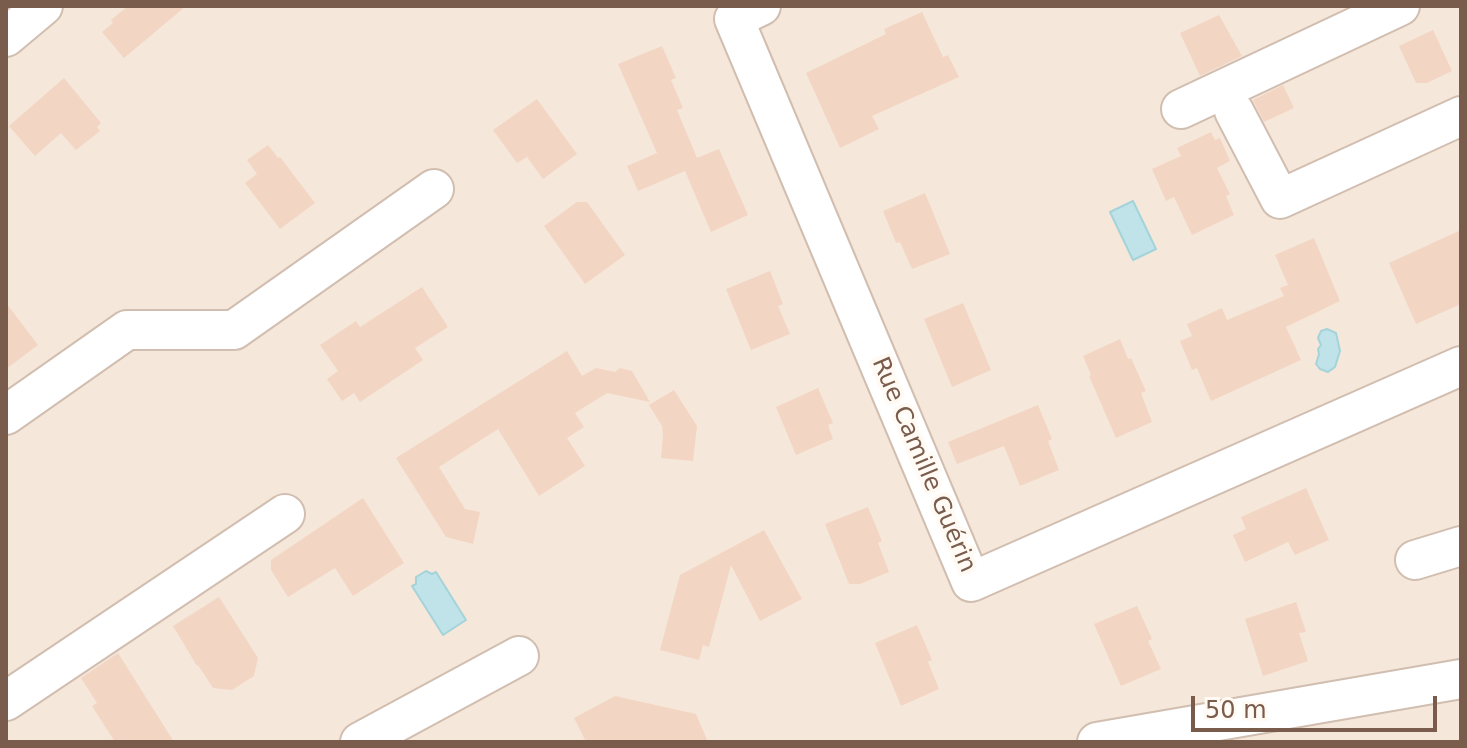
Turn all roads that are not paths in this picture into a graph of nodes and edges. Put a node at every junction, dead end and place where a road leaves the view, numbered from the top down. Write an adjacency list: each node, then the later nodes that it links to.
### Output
1 (43, 6): 4 (street)
2 (761, 6): 9 (street, Rue Camille Guérin)
3 (1400, 6): 5 (street)
4 (6, 37)
5 (1181, 109)
6 (1234, 111): 7 (street)
7 (1461, 116)
8 (434, 189): 10 (street)
9 (1461, 366)
10 (6, 415)
11 (285, 514): 16 (street)
12 (1461, 546): 13 (street)
13 (1415, 560)
14 (519, 656): 17 (street)
15 (1461, 679): 18 (street)
16 (6, 701)
17 (360, 742)
18 (1097, 742)

